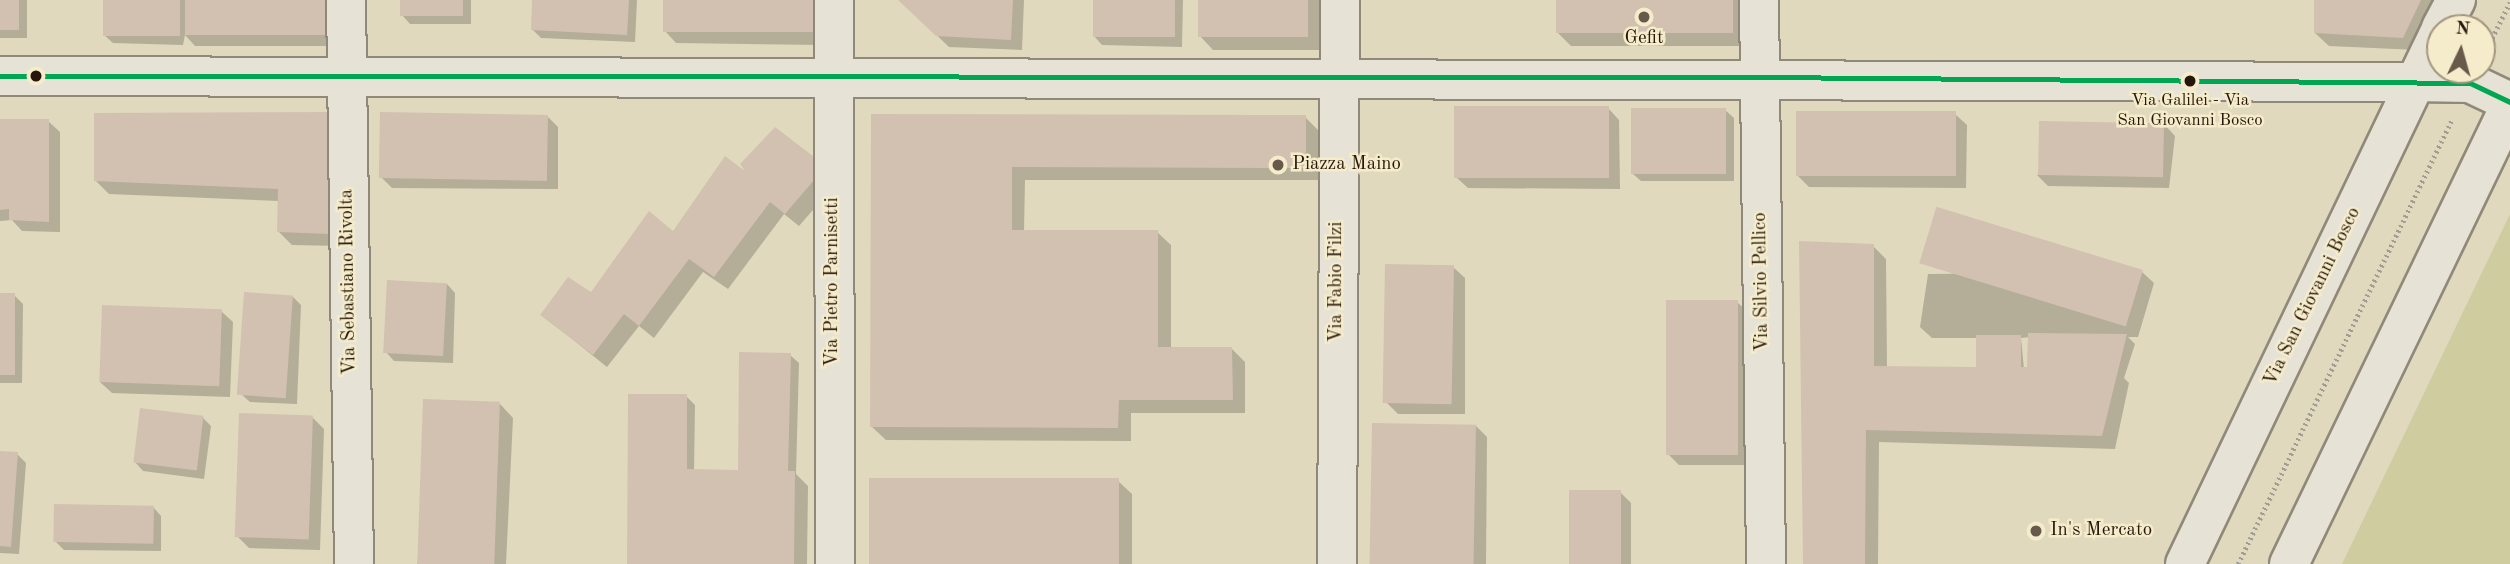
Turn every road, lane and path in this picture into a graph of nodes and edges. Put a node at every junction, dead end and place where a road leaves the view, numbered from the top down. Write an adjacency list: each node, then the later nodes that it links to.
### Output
1 (346, 0): 10 (street, Via Sebastiano Rivolta)
2 (834, 0): 8 (street, Via Pietro Parnisetti)
3 (1340, 0): 12 (street, Via Fabio Filzi)
4 (1759, 0): 11 (street, Via Silvio Pellico)
5 (2510, 2): 6 (path)
6 (2496, 30)
7 (2426, 58): 13 (street, Via San Giovanni Bosco)
8 (832, 75): 10 (street); 12 (street); 17 (street, Via Pietro Parnisetti)
9 (0, 76): 10 (street)
10 (346, 77): 16 (street, Via Sebastiano Rivolta)
11 (1760, 77): 12 (street); 13 (street); 19 (street, Via Silvio Pellico)
12 (1337, 79): 18 (street, Via Fabio Filzi)
13 (2414, 82): 14 (street); 20 (street, Via San Giovanni Bosco)
14 (2510, 104): 22 (street)
15 (2439, 145): 21 (path)
16 (354, 564)
17 (835, 564)
18 (1337, 564)
19 (1766, 564)
20 (2186, 564)
21 (2238, 564)
22 (2289, 564)

